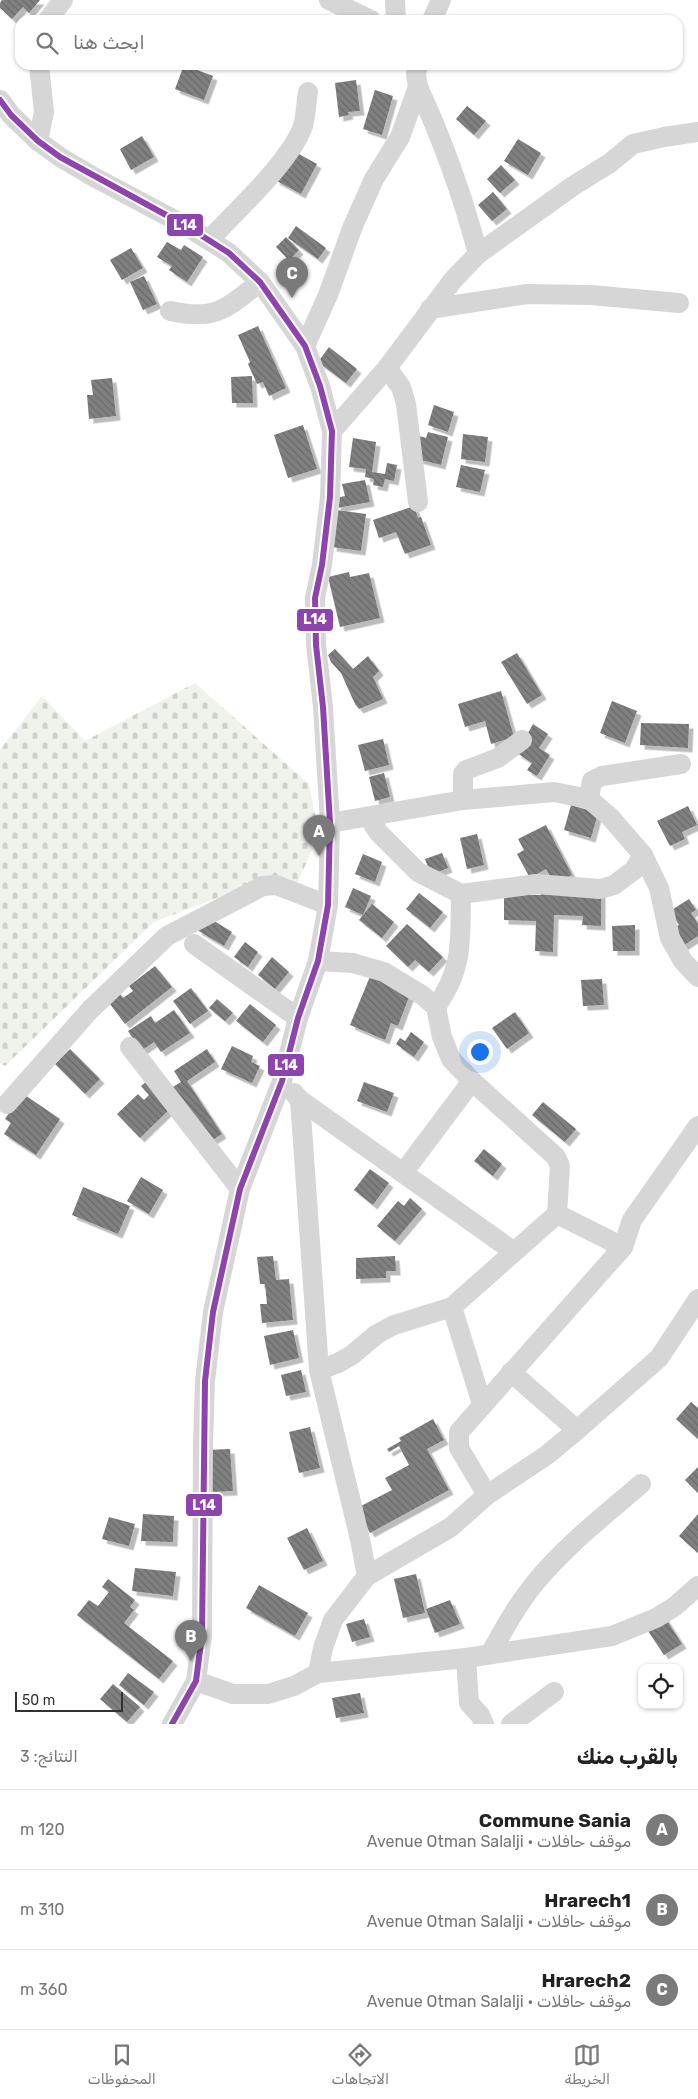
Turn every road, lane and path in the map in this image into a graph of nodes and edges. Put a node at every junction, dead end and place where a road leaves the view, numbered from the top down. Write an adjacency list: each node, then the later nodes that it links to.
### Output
1 (63, 0): 5 (street)
2 (329, 0): 6 (street)
3 (395, 0): 7 (street)
4 (441, 0): 8 (street)
5 (52, 15)
6 (360, 15)
7 (396, 15)
8 (434, 15)
9 (39, 70): 14 (street)
10 (416, 73): 16 (street); 21 (street)
11 (308, 92): 15 (street)
12 (0, 100): 14 (street)
13 (696, 130): 16 (street)
14 (38, 141): 15 (street)
15 (208, 240): 17 (street)
16 (478, 254): 19 (street)
17 (260, 282): 20 (street); 21 (street)
18 (679, 303): 19 (street)
19 (430, 309): 22 (street)
20 (170, 311)
21 (305, 346): 23 (street)
22 (387, 368): 23 (street); 24 (street)
23 (332, 431): 30 (street)
24 (418, 502)
25 (522, 740): 28 (street)
26 (681, 764): 27 (street)
27 (588, 799): 28 (street); 31 (street)
28 (462, 800): 29 (street)
29 (369, 817): 30 (street); 32 (street)
30 (330, 823): 33 (street)
31 (643, 855): 32 (street); 36 (street)
32 (461, 894): 37 (street)
33 (328, 906): 35 (street); 43 (street)
34 (194, 944): 38 (street)
35 (318, 961): 37 (street); 38 (street)
36 (698, 977)
37 (436, 1008): 41 (street)
38 (298, 1018): 40 (street)
39 (130, 1047): 46 (street)
40 (282, 1081): 42 (street); 46 (street)
41 (472, 1081): 45 (street); 47 (street)
42 (300, 1100): 45 (street); 52 (street)
43 (7, 1104)
44 (698, 1126): 48 (street)
45 (402, 1173): 49 (street)
46 (240, 1188): 63 (street)
47 (557, 1214): 48 (street); 49 (street)
48 (623, 1247): 53 (street)
49 (514, 1250): 51 (street)
50 (698, 1299): 55 (street)
51 (452, 1307): 52 (street); 54 (street)
52 (319, 1370): 58 (street)
53 (511, 1372): 54 (street); 55 (street)
54 (482, 1404): 57 (street)
55 (577, 1430): 57 (street)
56 (641, 1484): 60 (street)
57 (487, 1495): 58 (street)
58 (367, 1576): 62 (street)
59 (698, 1586): 60 (street)
60 (490, 1654): 61 (street)
61 (466, 1658): 62 (street); 66 (street)
62 (318, 1673): 63 (street)
63 (196, 1680): 65 (street)
64 (554, 1692): 67 (street)
65 (172, 1724)
66 (484, 1724)
67 (511, 1724)

